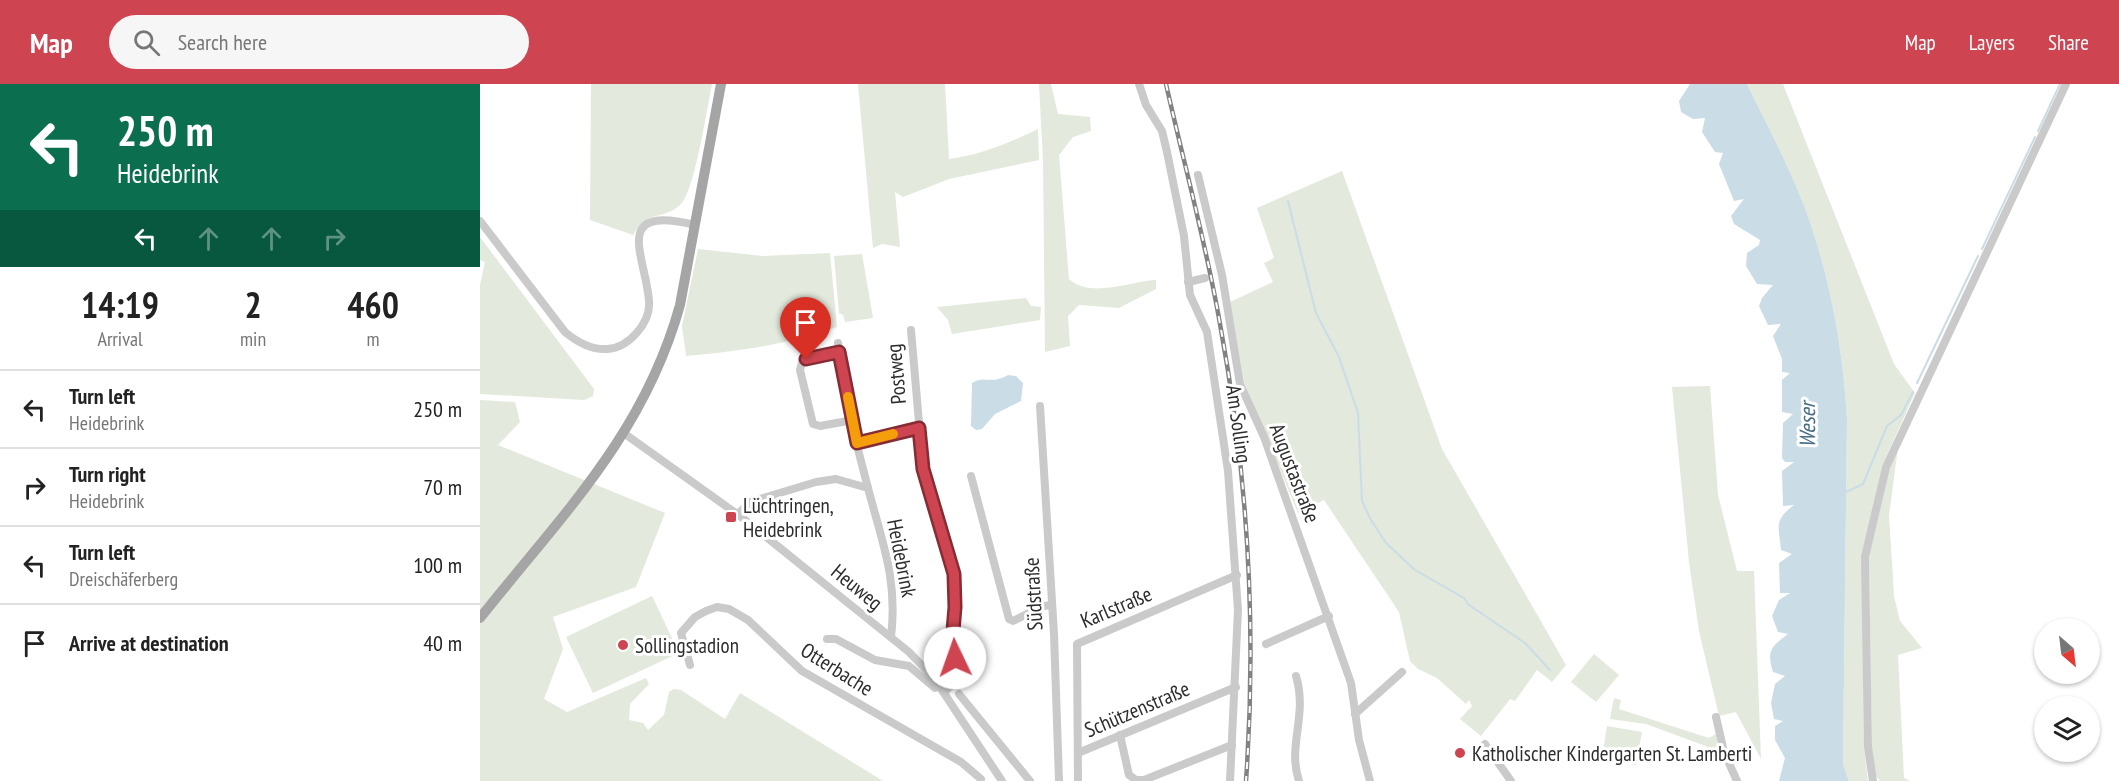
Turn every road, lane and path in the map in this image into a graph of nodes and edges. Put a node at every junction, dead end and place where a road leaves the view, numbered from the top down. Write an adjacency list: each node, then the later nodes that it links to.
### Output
1 (721, 84): 6 (main road)
2 (1139, 84): 8 (street, Am Solling)
3 (2066, 84): 48 (street)
4 (1198, 174): 7 (street, Augustastraße)
5 (480, 221): 6 (street)
6 (695, 225): 13 (main road)
7 (1213, 276): 8 (street); 20 (street, Augustastraße)
8 (1188, 282): 18 (street, Am Solling)
9 (911, 330): 12 (street, Postweg)
10 (1040, 406): 19 (street, Südstraße)
11 (852, 420): 11 (street, Heidebrink); 14 (street, Heidebrink)
12 (919, 428): 14 (street); 29 (street, Postweg)
13 (625, 434): 17 (street, Heuweg); 21 (main road)
14 (857, 443): 16 (street, Heidebrink)
15 (971, 476): 19 (street)
16 (868, 488): 17 (street); 22 (street, Heidebrink)
17 (738, 514): 22 (street, Heuweg)
18 (1237, 575): 28 (street, Am Solling); 36 (street, Karlstraße)
19 (1052, 605): 41 (street, Südstraße)
20 (1329, 616): 24 (street); 31 (street, Augustastraße)
21 (480, 618)
22 (891, 637): 29 (street, Heuweg)
23 (827, 639): 29 (street)
24 (1266, 644)
25 (690, 665): 38 (street, Otterbache)
26 (1402, 672): 31 (street)
27 (1296, 676): 44 (street)
28 (1236, 687): 33 (street, Schützenstraße); 35 (street, Am Solling)
29 (941, 689): 37 (street, Heuweg)
30 (959, 694): 40 (street)
31 (1355, 714): 45 (street, Augustastraße)
32 (1716, 717): 47 (street)
33 (1120, 735): 35 (street); 36 (street, Schützenstraße)
34 (1485, 744): 46 (street)
35 (1232, 745): 43 (street, Am Solling)
36 (1078, 753): 42 (street, Schützenstraße)
37 (996, 772): 38 (street); 39 (street, Heuweg)
38 (981, 780)
39 (1002, 781)
40 (1030, 781)
41 (1059, 781)
42 (1078, 781)
43 (1230, 781)
44 (1299, 781)
45 (1370, 781)
46 (1510, 781)
47 (1737, 781)
48 (1873, 781)

